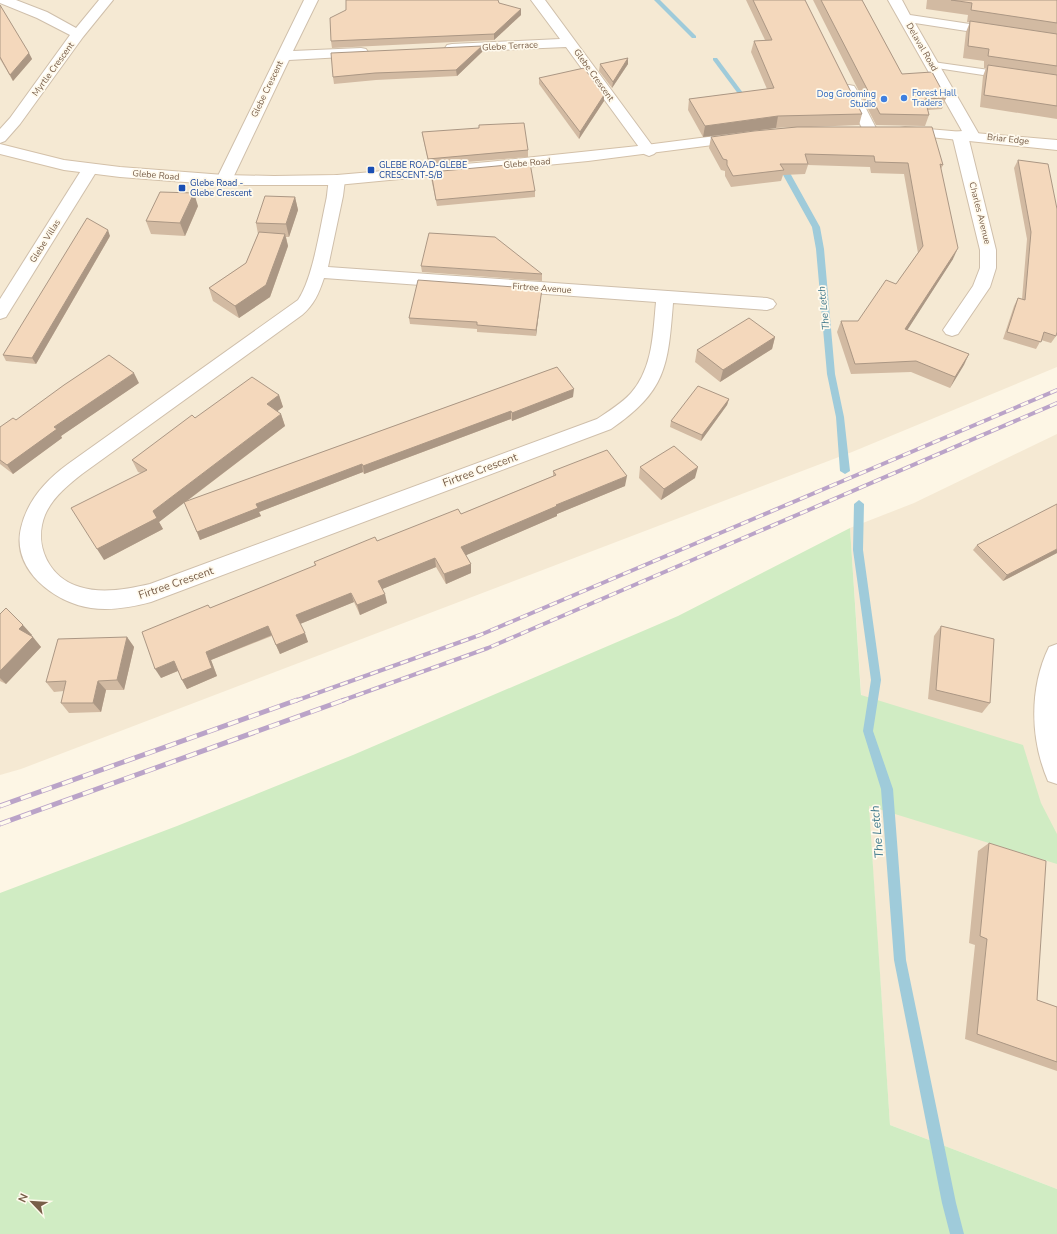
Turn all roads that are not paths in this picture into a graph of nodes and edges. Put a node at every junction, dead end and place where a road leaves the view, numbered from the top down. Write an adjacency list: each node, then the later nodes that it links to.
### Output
1 (4, 0): 7 (street)
2 (106, 0): 7 (street, Myrtle Crescent)
3 (311, 0): 12 (street, Glebe Crescent)
4 (538, 0): 9 (street, Glebe Crescent)
5 (895, 0): 6 (street, Delaval Road)
6 (906, 18): 8 (street); 13 (street, Delaval Road)
7 (78, 34): 18 (street, Myrtle Crescent)
8 (1057, 41)
9 (570, 43): 10 (street, Glebe Terrace); 21 (street, Glebe Crescent)
10 (442, 49)
11 (370, 52): 12 (street)
12 (283, 56): 23 (street, Glebe Crescent)
13 (932, 65): 14 (lane); 16 (street, Delaval Road)
14 (1012, 76)
15 (844, 77): 16 (street)
16 (966, 135): 19 (street, Briar Edge); 30 (street, Charles Avenue)
17 (753, 136): 21 (street, Glebe Road)
18 (0, 138)
19 (1057, 145)
20 (0, 149): 22 (street, Glebe Road)
21 (649, 151): 24 (street, Glebe Road)
22 (90, 169): 23 (street, Glebe Road); 26 (street, Glebe Villas)
23 (224, 180): 24 (street, Glebe Road)
24 (337, 180): 25 (street, Firtree Crescent)
25 (318, 272): 27 (street, Firtree Avenue); 27 (street, Firtree Crescent)
26 (7, 290): 29 (street, Glebe Villas)
27 (665, 298): 28 (street, Firtree Avenue)
28 (767, 304)
29 (0, 313)
30 (952, 330)
31 (1057, 654): 32 (street)
32 (1057, 772)

